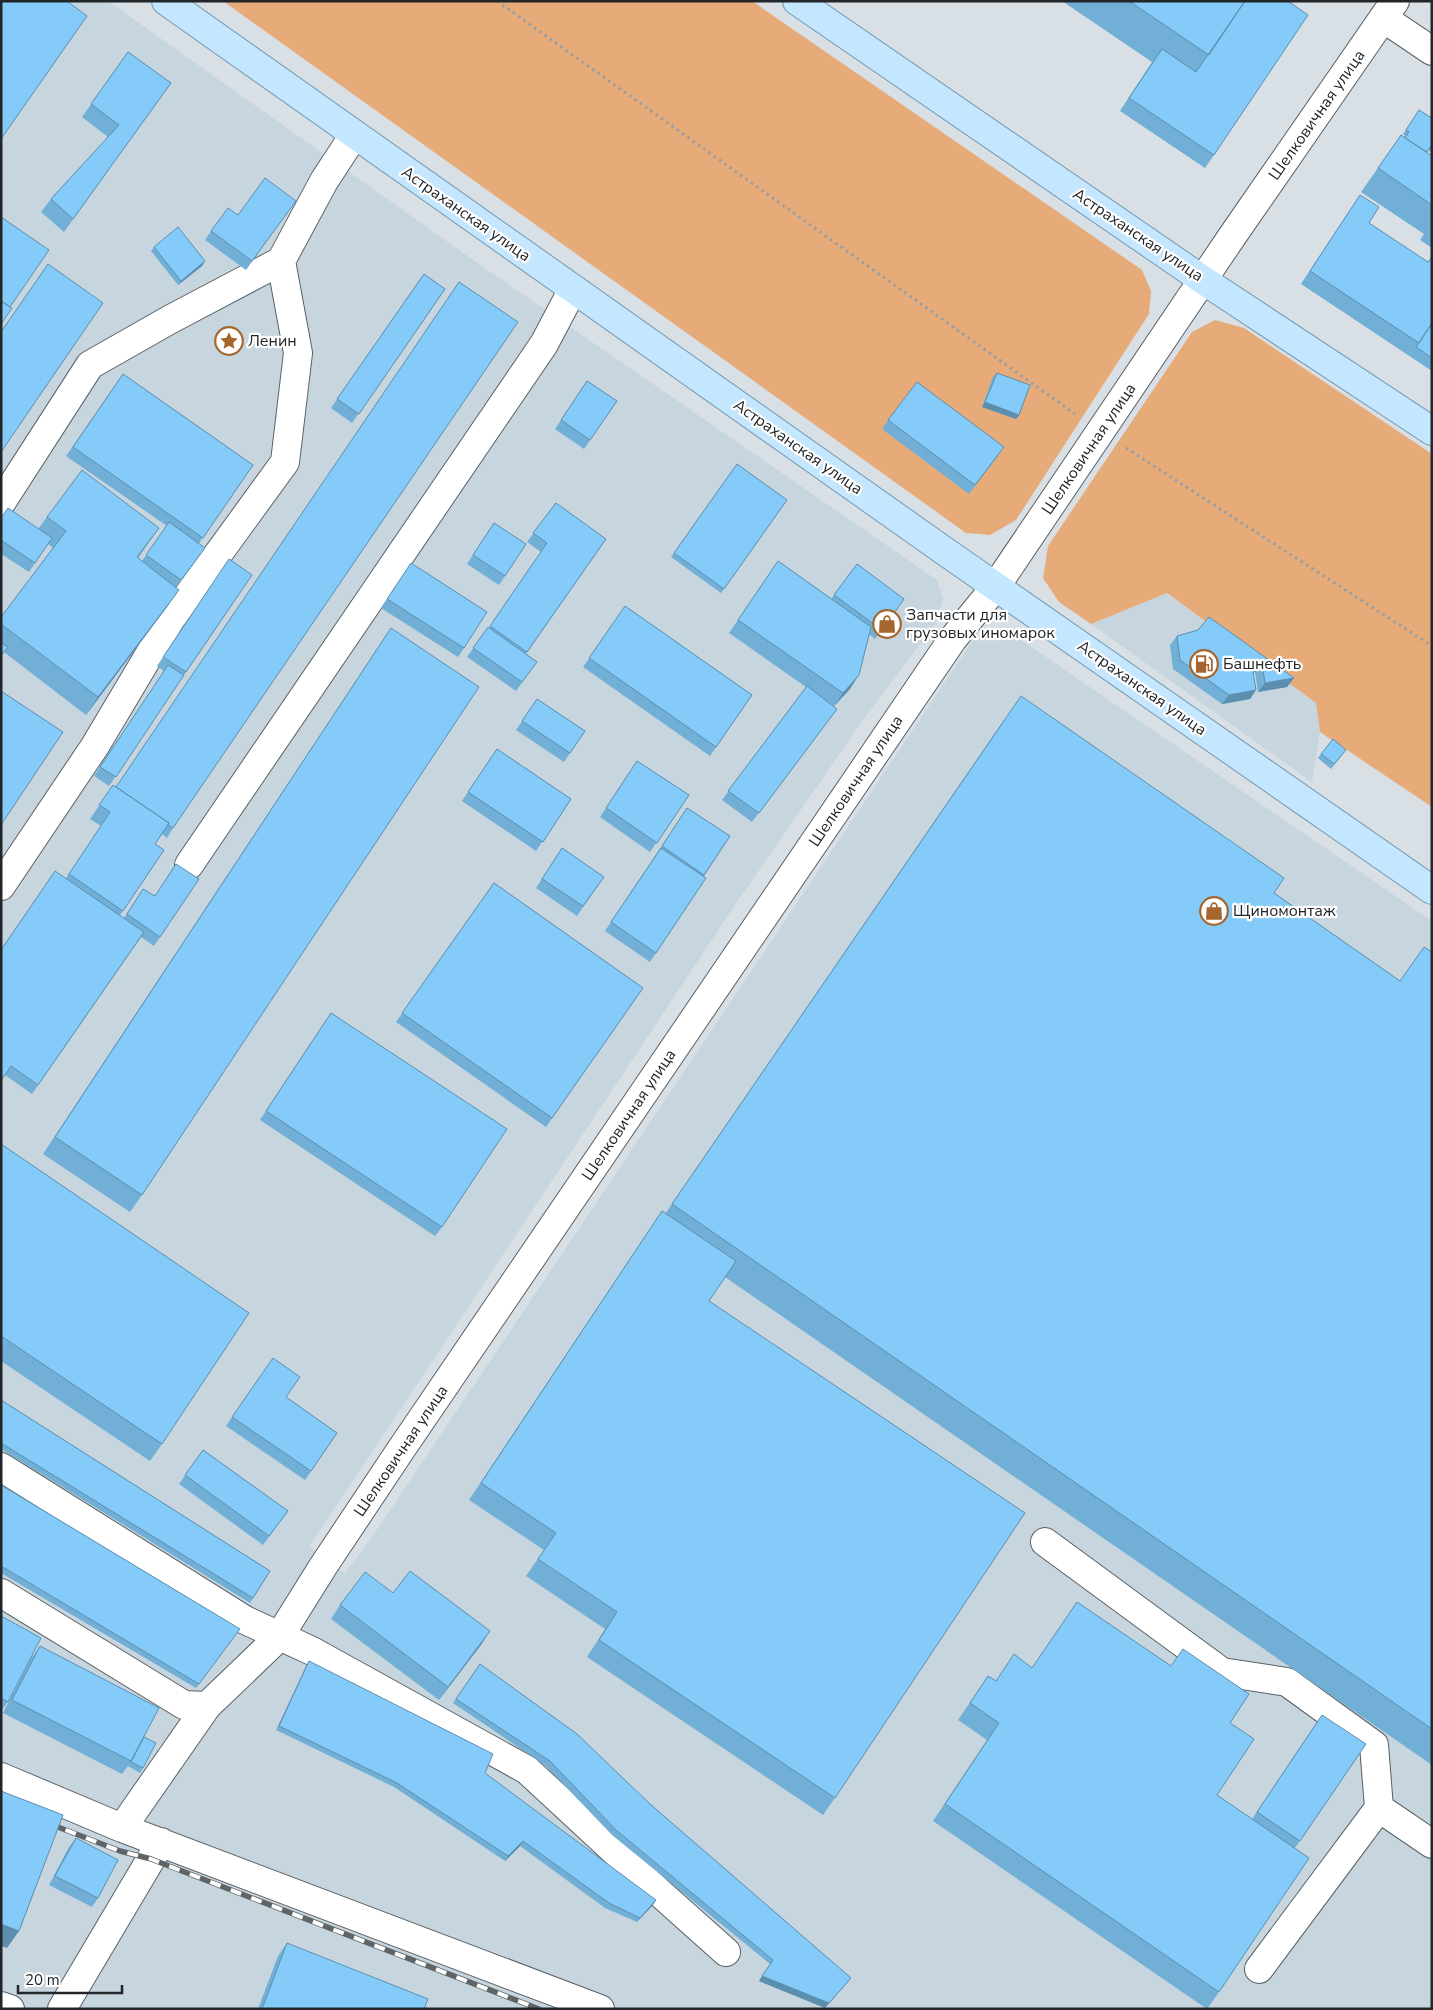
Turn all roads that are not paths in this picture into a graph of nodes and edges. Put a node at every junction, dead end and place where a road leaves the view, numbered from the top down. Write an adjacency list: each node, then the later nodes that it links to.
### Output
1 (166, 1): 5 (main road, Астраханская улица)
2 (797, 1): 7 (main road, Астраханская улица)
3 (1389, 10): 4 (street); 7 (street, Шелковичная улица)
4 (1432, 51)
5 (354, 135): 6 (street); 8 (main road, Астраханская улица)
6 (281, 261): 10 (street); 13 (street)
7 (1203, 280): 9 (main road, Астраханская улица); 11 (street, Шелковичная улица)
8 (573, 289): 11 (main road, Астраханская улица); 12 (street)
9 (1432, 432)
10 (1, 503)
11 (996, 586): 14 (main road, Астраханская улица); 18 (street, Шелковичная улица)
12 (189, 865)
13 (1, 886)
14 (1432, 890)
15 (1, 1467): 18 (street)
16 (1045, 1542): 21 (street)
17 (1, 1593): 19 (street)
18 (279, 1637): 19 (street, Шелковичная улица); 25 (street)
19 (207, 1706): 22 (street, Шелковичная улица)
20 (1, 1777): 22 (street)
21 (1379, 1808): 24 (street); 26 (street)
22 (122, 1828): 23 (street)
23 (161, 1842): 29 (street); 30 (street)
24 (1432, 1844)
25 (726, 1952)
26 (1259, 1969)
27 (1, 2006): 28 (street)
28 (10, 2009)
29 (62, 2009)
30 (600, 2009)

